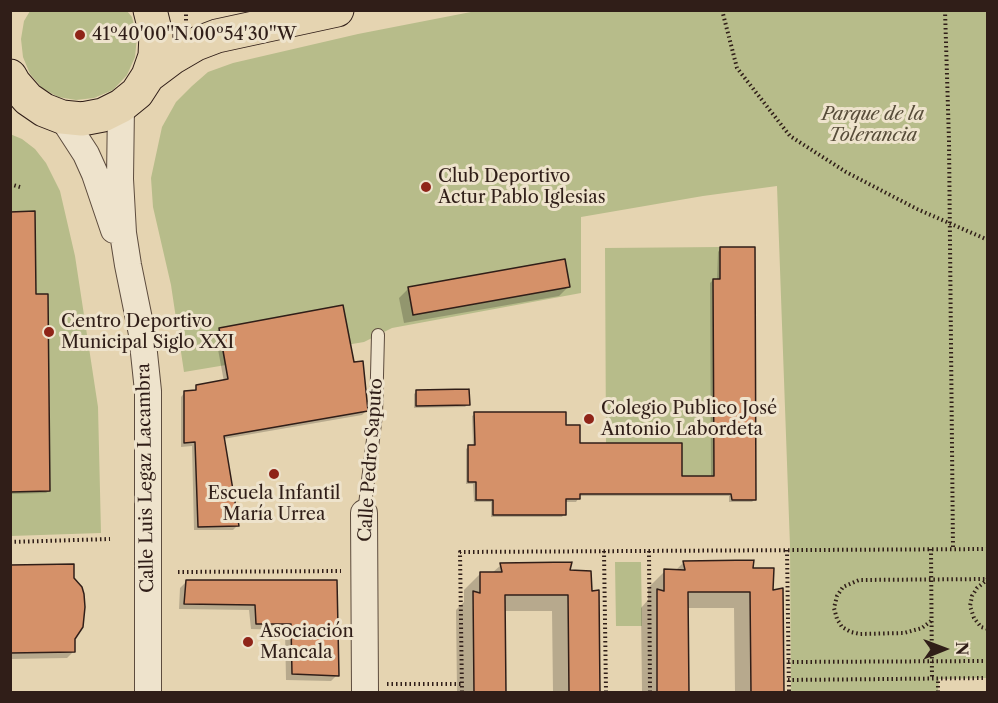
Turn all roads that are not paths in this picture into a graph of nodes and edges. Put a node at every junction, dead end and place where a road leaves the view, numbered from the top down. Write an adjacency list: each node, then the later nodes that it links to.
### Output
1 (150, 10): 3 (main road)
2 (337, 10): 3 (main road)
3 (148, 76): 5 (main road)
4 (16, 90): 6 (main road)
5 (121, 106): 6 (main road); 7 (street, Calle Luis Legaz Lacambra)
6 (62, 117): 7 (street, Calle Luis Legaz Lacambra)
7 (128, 265): 11 (street, Calle Luis Legaz Lacambra)
8 (378, 335): 9 (lane, Calle Pedro Saputo)
9 (364, 513): 10 (street, Calle Pedro Saputo)
10 (376, 688)
11 (148, 693)

